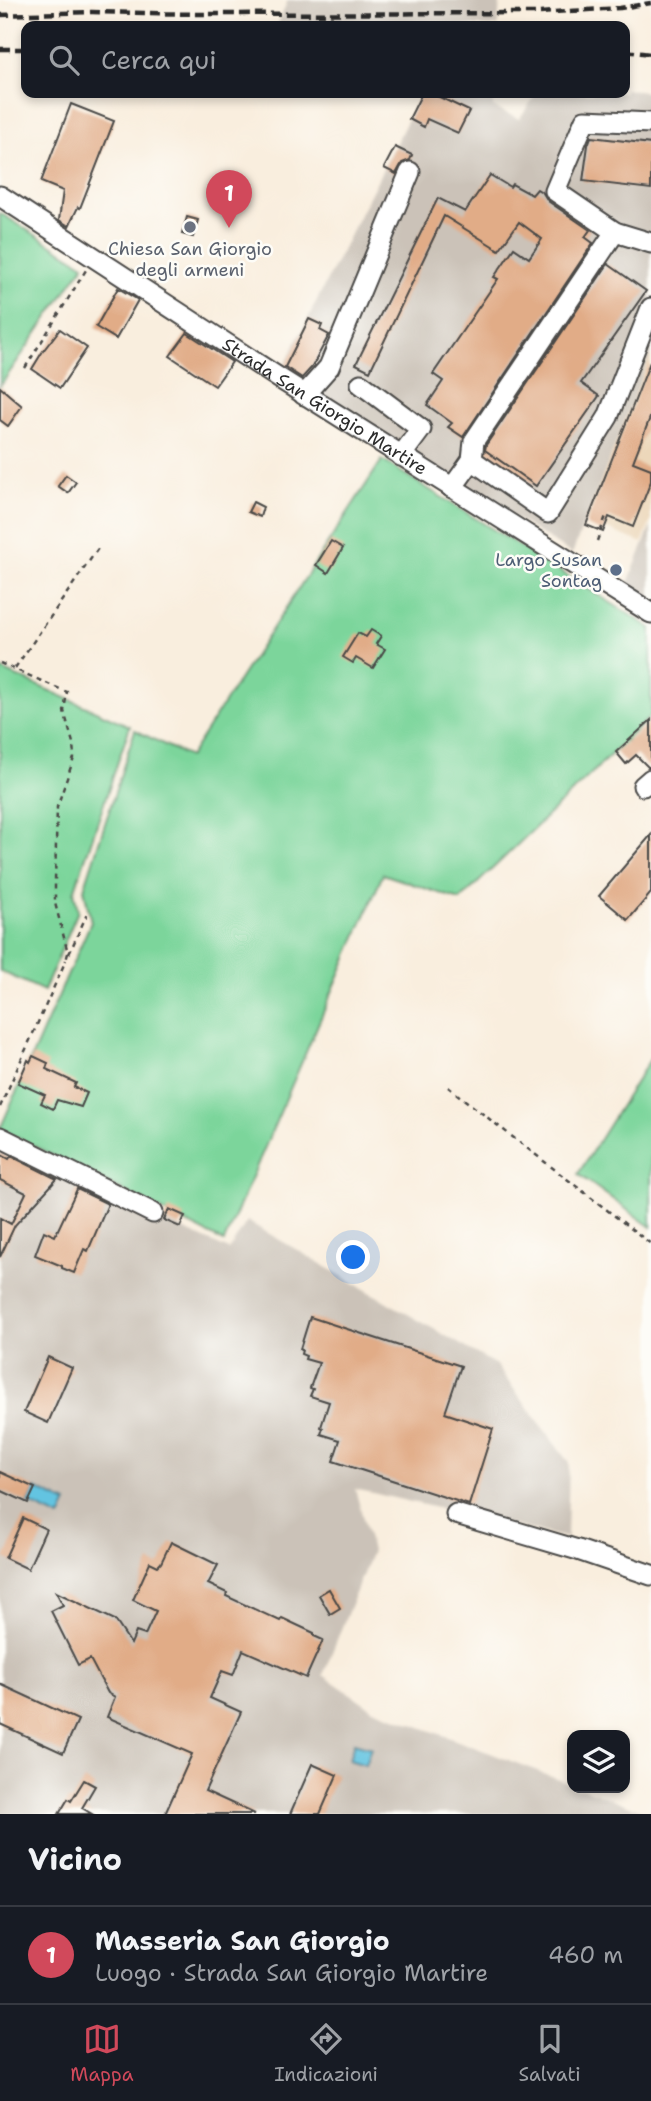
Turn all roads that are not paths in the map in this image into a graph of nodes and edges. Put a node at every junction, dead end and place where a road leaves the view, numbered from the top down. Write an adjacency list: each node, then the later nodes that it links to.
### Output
1 (651, 123): 4 (street)
2 (410, 172): 8 (street)
3 (0, 196): 8 (street, Strada San Giorgio Martire)
4 (615, 232): 5 (street); 10 (street)
5 (651, 243)
6 (651, 309): 10 (street)
7 (360, 384): 9 (street)
8 (304, 395): 9 (street, Strada San Giorgio Martire)
9 (401, 456): 11 (street, Strada San Giorgio Martire)
10 (471, 460): 11 (street)
11 (452, 488): 12 (street, Strada San Giorgio Martire)
12 (651, 613)
13 (0, 1137): 14 (street)
14 (153, 1213)
15 (456, 1514): 16 (street)
16 (651, 1575)

